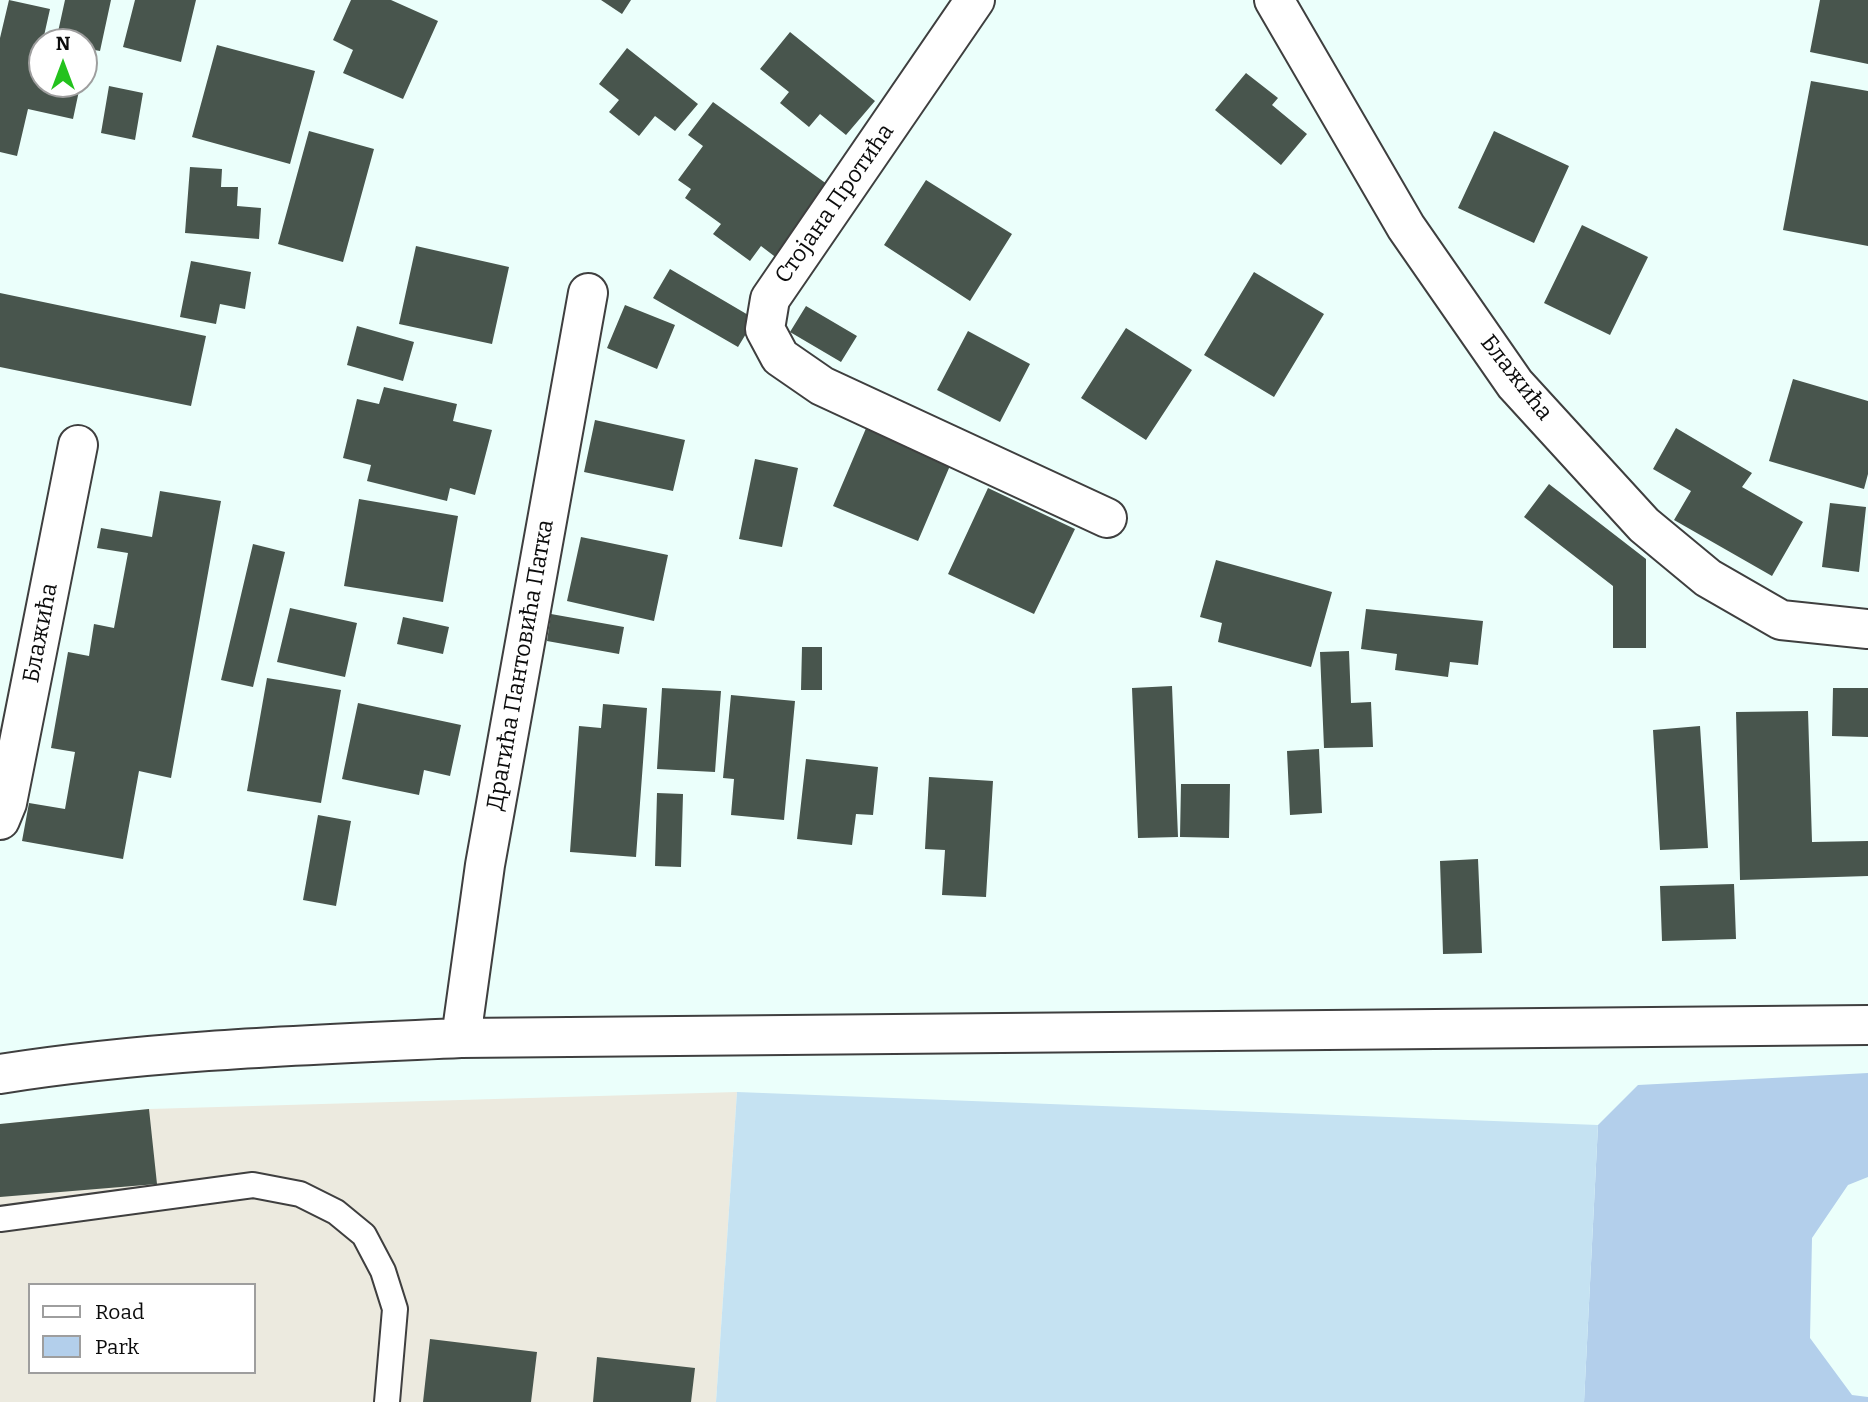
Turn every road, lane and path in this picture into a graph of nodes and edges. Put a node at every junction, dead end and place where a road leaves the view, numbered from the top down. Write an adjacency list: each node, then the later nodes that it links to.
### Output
1 (975, 0): 5 (street, Стојана Протића)
2 (1274, 0): 6 (street, Блажића)
3 (588, 293): 9 (street, Драгића Пантовића Патка)
4 (78, 445): 7 (street, Блажића)
5 (1107, 518)
6 (1868, 629)
7 (0, 820)
8 (1868, 1025): 9 (street)
9 (461, 1038): 10 (street)
10 (0, 1074)
11 (0, 1219): 12 (lane)
12 (387, 1402)

